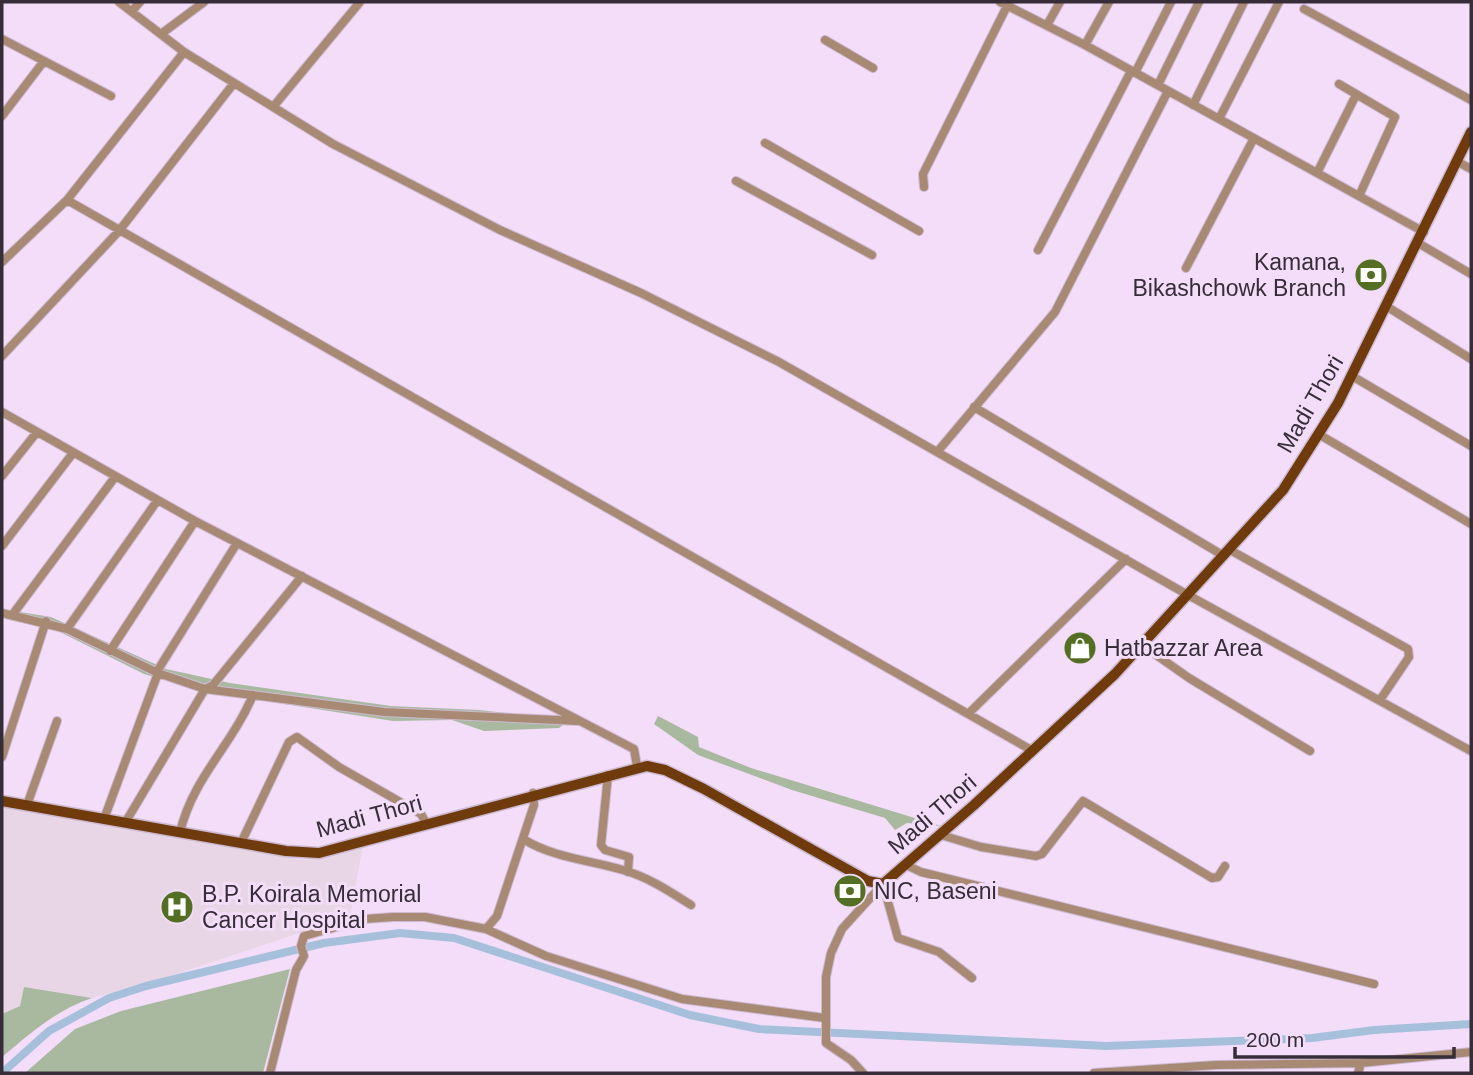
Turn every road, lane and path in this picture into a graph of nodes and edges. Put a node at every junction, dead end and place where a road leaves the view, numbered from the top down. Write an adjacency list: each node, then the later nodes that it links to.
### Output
1 (120, 2): 13 (street)
2 (140, 2): 13 (street)
3 (204, 2): 15 (street)
4 (360, 2): 31 (street)
5 (1060, 2): 14 (street)
6 (1108, 2): 18 (street)
7 (1171, 2): 22 (street)
8 (1199, 2): 25 (street)
9 (1244, 2): 30 (street)
10 (1279, 2): 33 (street)
11 (1006, 3): 14 (street); 41 (street)
12 (1304, 9): 29 (street)
13 (132, 11): 15 (street)
14 (1047, 25): 18 (street)
15 (160, 34): 19 (street)
16 (2, 39): 20 (street)
17 (825, 40): 21 (street)
18 (1085, 45): 22 (street)
19 (184, 52): 23 (street); 43 (street)
20 (44, 61): 28 (street); 32 (street)
21 (873, 68)
22 (1133, 72): 25 (street); 48 (street)
23 (234, 83): 31 (street); 44 (street)
24 (1339, 84): 27 (street)
25 (1158, 85): 26 (street)
26 (1168, 91): 30 (street); 57 (street)
27 (1356, 94): 39 (street); 42 (street)
28 (111, 96)
29 (1471, 100)
30 (1193, 105): 33 (street)
31 (274, 107): 62 (street)
32 (2, 116)
33 (1219, 119): 35 (street)
34 (1471, 132): 37 (main road, Madi Thori)
35 (1254, 138): 39 (street); 51 (street)
36 (765, 143): 45 (street)
37 (1458, 162): 38 (street); 46 (main road, Madi Thori)
38 (1471, 169)
39 (1317, 173): 42 (street)
40 (736, 181): 49 (street)
41 (924, 187)
42 (1359, 196): 46 (street)
43 (67, 200): 44 (street); 50 (street)
44 (119, 231): 54 (street); 85 (street)
45 (919, 231)
46 (1424, 232): 47 (main road, Madi Thori)
47 (1418, 243): 52 (street); 53 (main road, Madi Thori)
48 (1038, 250)
49 (872, 255)
50 (2, 262)
51 (1186, 268)
52 (1471, 274)
53 (1386, 306): 55 (street); 56 (main road, Madi Thori)
54 (2, 356)
55 (1471, 359)
56 (1352, 376): 60 (main road, Madi Thori); 61 (street)
57 (974, 407): 62 (street); 71 (street)
58 (2, 412): 59 (street)
59 (37, 432): 63 (street); 64 (street)
60 (1320, 435): 68 (street); 71 (main road, Madi Thori)
61 (1471, 446)
62 (938, 451): 72 (street)
63 (73, 453): 65 (street); 70 (street)
64 (2, 476)
65 (115, 477): 66 (street); 76 (street)
66 (157, 501): 67 (street); 78 (street)
67 (195, 521): 69 (street); 80 (street)
68 (1471, 524)
69 (237, 543): 73 (street); 81 (street)
70 (2, 546)
71 (1227, 553): 74 (main road, Madi Thori); 84 (street)
72 (1126, 559): 74 (street); 85 (street)
73 (302, 576): 82 (street); 87 (street)
74 (1188, 595): 79 (main road, Madi Thori); 84 (street)
75 (2, 613): 76 (street)
76 (13, 614): 77 (street)
77 (46, 621): 78 (street); 91 (street)
78 (67, 629): 80 (street)
79 (1142, 645): 88 (main road, Madi Thori); 89 (street)
80 (110, 652): 81 (street)
81 (157, 673): 82 (street); 97 (street)
82 (205, 689): 83 (street); 98 (street)
83 (253, 695): 87 (street); 100 (street)
84 (1380, 700): 90 (street)
85 (969, 713): 88 (street)
86 (57, 721): 96 (street)
87 (582, 721): 92 (street)
88 (1034, 751): 101 (main road, Madi Thori)
89 (1310, 751)
90 (1471, 751)
91 (2, 757)
92 (637, 766): 93 (main road, Madi Thori); 107 (main road, Madi Thori)
93 (608, 775): 94 (main road, Madi Thori); 106 (street)
94 (533, 793): 99 (main road, Madi Thori); 102 (street)
95 (2, 800): 96 (main road, Madi Thori)
96 (27, 805): 97 (main road, Madi Thori)
97 (104, 819): 98 (main road, Madi Thori)
98 (125, 822): 100 (main road, Madi Thori)
99 (426, 823): 103 (main road, Madi Thori); 103 (street)
100 (180, 832): 103 (main road, Madi Thori)
101 (941, 835): 104 (main road, Madi Thori); 105 (street)
102 (523, 839): 106 (street); 109 (street)
103 (241, 844)
104 (906, 865): 107 (main road, Madi Thori); 111 (street)
105 (1225, 866)
106 (628, 872): 108 (street)
107 (883, 884): 110 (street); 112 (street)
108 (691, 905)
109 (486, 929): 112 (street); 115 (street)
110 (972, 978)
111 (1374, 984)
112 (825, 1022): 116 (street)
113 (1471, 1052): 114 (street)
114 (1361, 1063): 117 (street); 118 (street)
115 (270, 1073)
116 (863, 1073)
117 (1094, 1073)
118 (1358, 1073)

